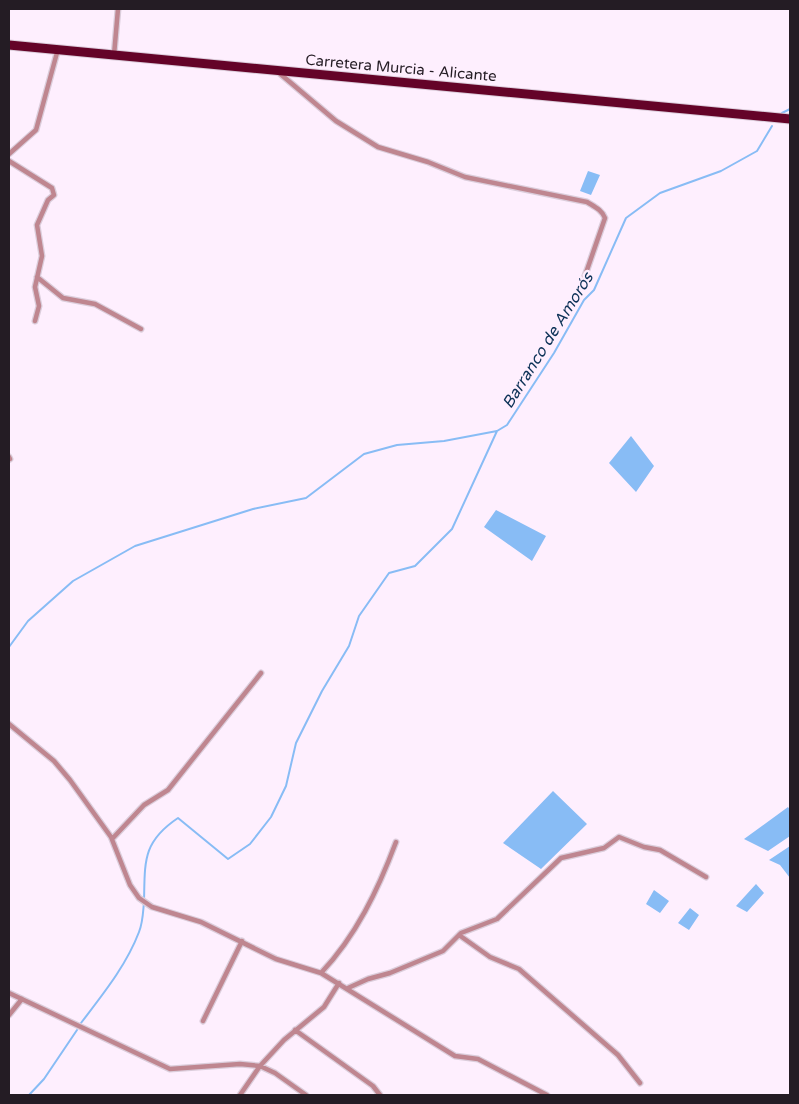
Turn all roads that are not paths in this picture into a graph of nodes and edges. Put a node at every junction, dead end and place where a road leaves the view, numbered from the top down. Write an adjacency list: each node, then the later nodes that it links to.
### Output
1 (118, 9): 4 (street)
2 (9, 45): 3 (highway, Carretera Murcia - Alicante)
3 (58, 49): 4 (highway, Carretera Murcia - Alicante); 7 (street)
4 (114, 55): 5 (highway, Carretera Murcia - Alicante)
5 (277, 71): 6 (highway, Carretera Murcia - Alicante); 10 (street)
6 (790, 119)
7 (9, 154)
8 (9, 161): 9 (street)
9 (37, 277): 11 (street); 12 (street)
10 (579, 293)
11 (35, 321)
12 (141, 329)
13 (261, 673): 15 (street)
14 (9, 724): 15 (street)
15 (112, 839): 19 (street)
16 (396, 842): 20 (street)
17 (706, 877): 18 (street)
18 (459, 935): 22 (street); 29 (street)
19 (242, 941): 20 (street); 26 (street)
20 (321, 974): 21 (street)
21 (339, 983): 22 (street); 27 (street)
22 (348, 988): 33 (street)
23 (9, 993): 24 (street)
24 (22, 999): 25 (street); 28 (street)
25 (9, 1014)
26 (203, 1021)
27 (295, 1030): 28 (street); 32 (street)
28 (260, 1066): 30 (street); 31 (street)
29 (640, 1083)
30 (240, 1095)
31 (306, 1095)
32 (380, 1095)
33 (548, 1095)

